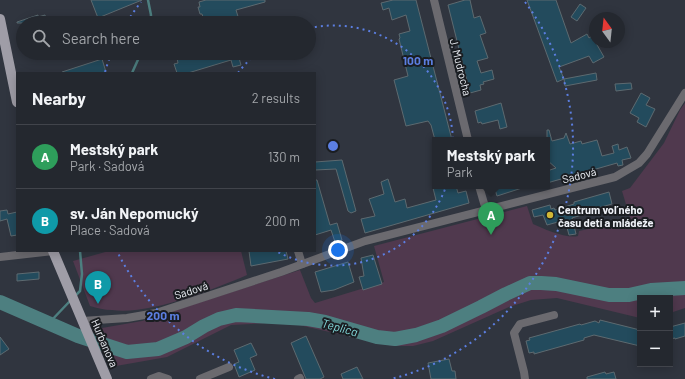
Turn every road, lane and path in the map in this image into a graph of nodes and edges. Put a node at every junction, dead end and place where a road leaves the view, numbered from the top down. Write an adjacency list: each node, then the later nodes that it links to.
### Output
1 (434, 0): 5 (street, J. Mudrocha)
2 (0, 19): 4 (main road)
3 (685, 94): 7 (street, Sadová)
4 (16, 97)
5 (467, 137)
6 (480, 189): 7 (street)
7 (486, 210): 12 (street, Sadová)
8 (44, 252): 11 (street)
9 (53, 252): 14 (main road, Hurbanova)
10 (298, 252): 12 (street)
11 (0, 257)
12 (302, 264): 14 (street, Sadová)
13 (554, 315): 20 (street)
14 (84, 325): 16 (main road, Hurbanova)
15 (229, 367): 19 (street)
16 (107, 379)
17 (151, 379): 18 (street)
18 (168, 379)
19 (200, 379)
20 (525, 379)

